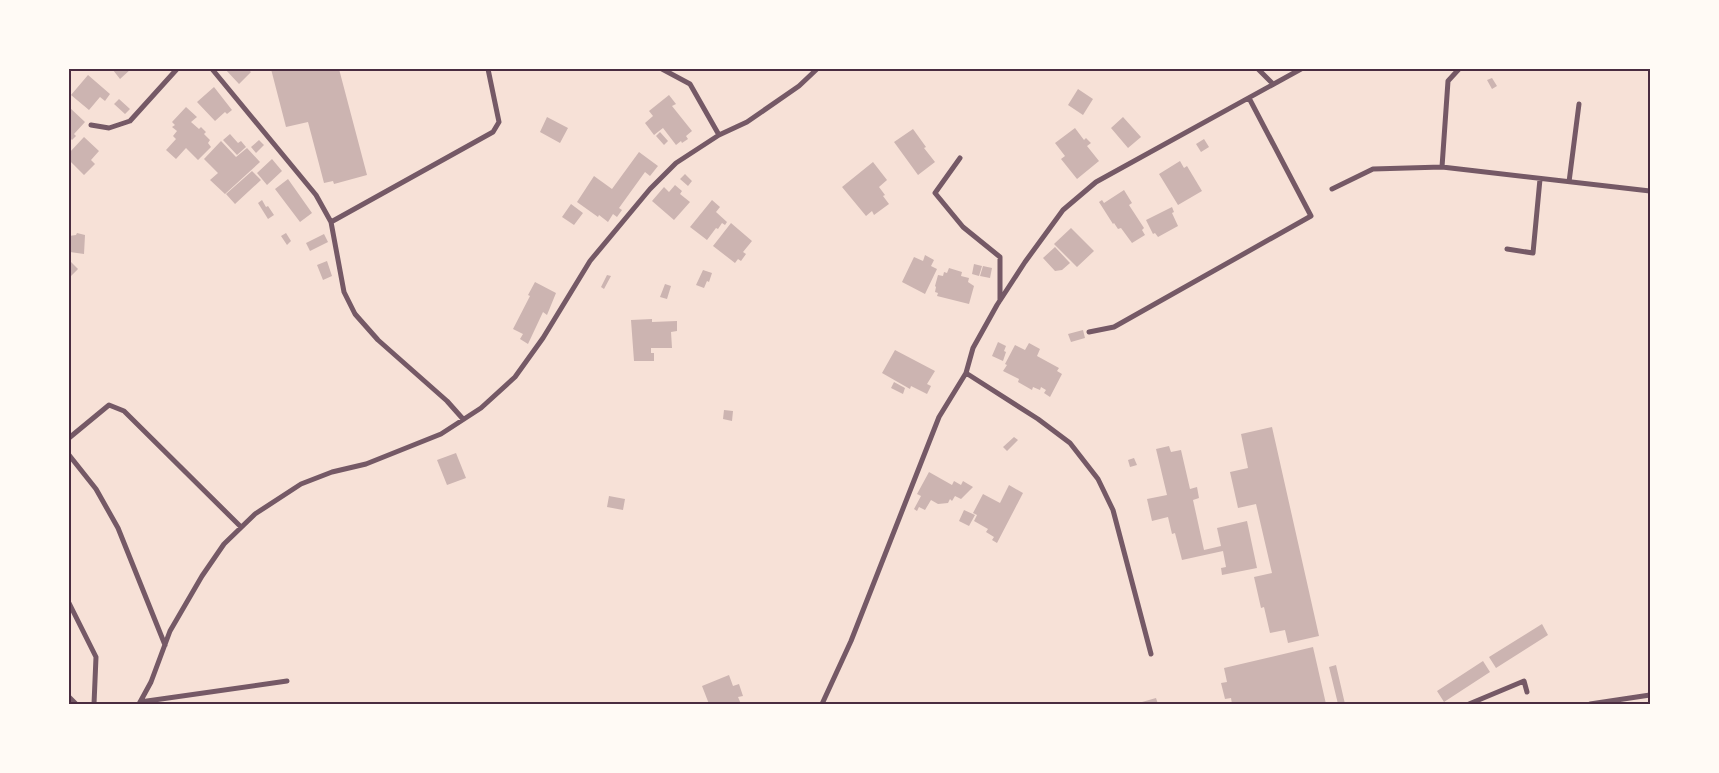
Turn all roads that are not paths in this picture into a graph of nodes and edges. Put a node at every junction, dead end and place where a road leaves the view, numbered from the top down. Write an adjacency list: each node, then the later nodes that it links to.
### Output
1 (177, 69): 12 (street)
2 (212, 69): 20 (street)
3 (488, 69): 20 (street)
4 (662, 69): 13 (street)
5 (817, 69): 13 (street)
6 (1258, 69): 9 (street)
7 (1301, 69): 9 (street)
8 (1459, 69): 15 (street)
9 (1273, 84): 10 (street)
10 (1249, 98): 22 (street); 23 (street)
11 (1578, 104): 17 (street)
12 (91, 125)
13 (719, 135): 25 (street)
14 (960, 158): 22 (street)
15 (1442, 167): 16 (street); 18 (street)
16 (1540, 179): 17 (street); 21 (street)
17 (1569, 182): 19 (street)
18 (1332, 189)
19 (1650, 191)
20 (331, 222): 25 (street)
21 (1507, 249)
22 (1000, 301): 24 (street)
23 (1089, 332)
24 (966, 373): 31 (street); 39 (street)
25 (463, 419): 28 (street)
26 (69, 438): 28 (street)
27 (69, 455): 30 (street)
28 (241, 527): 30 (street)
29 (69, 603): 38 (street)
30 (165, 646): 36 (street)
31 (1151, 654)
32 (287, 681): 36 (street)
33 (1527, 692): 40 (street)
34 (1650, 695): 41 (street)
35 (69, 697): 37 (street)
36 (140, 703)
37 (76, 704)
38 (94, 704)
39 (822, 704)
40 (1469, 704)
41 (1590, 704)

